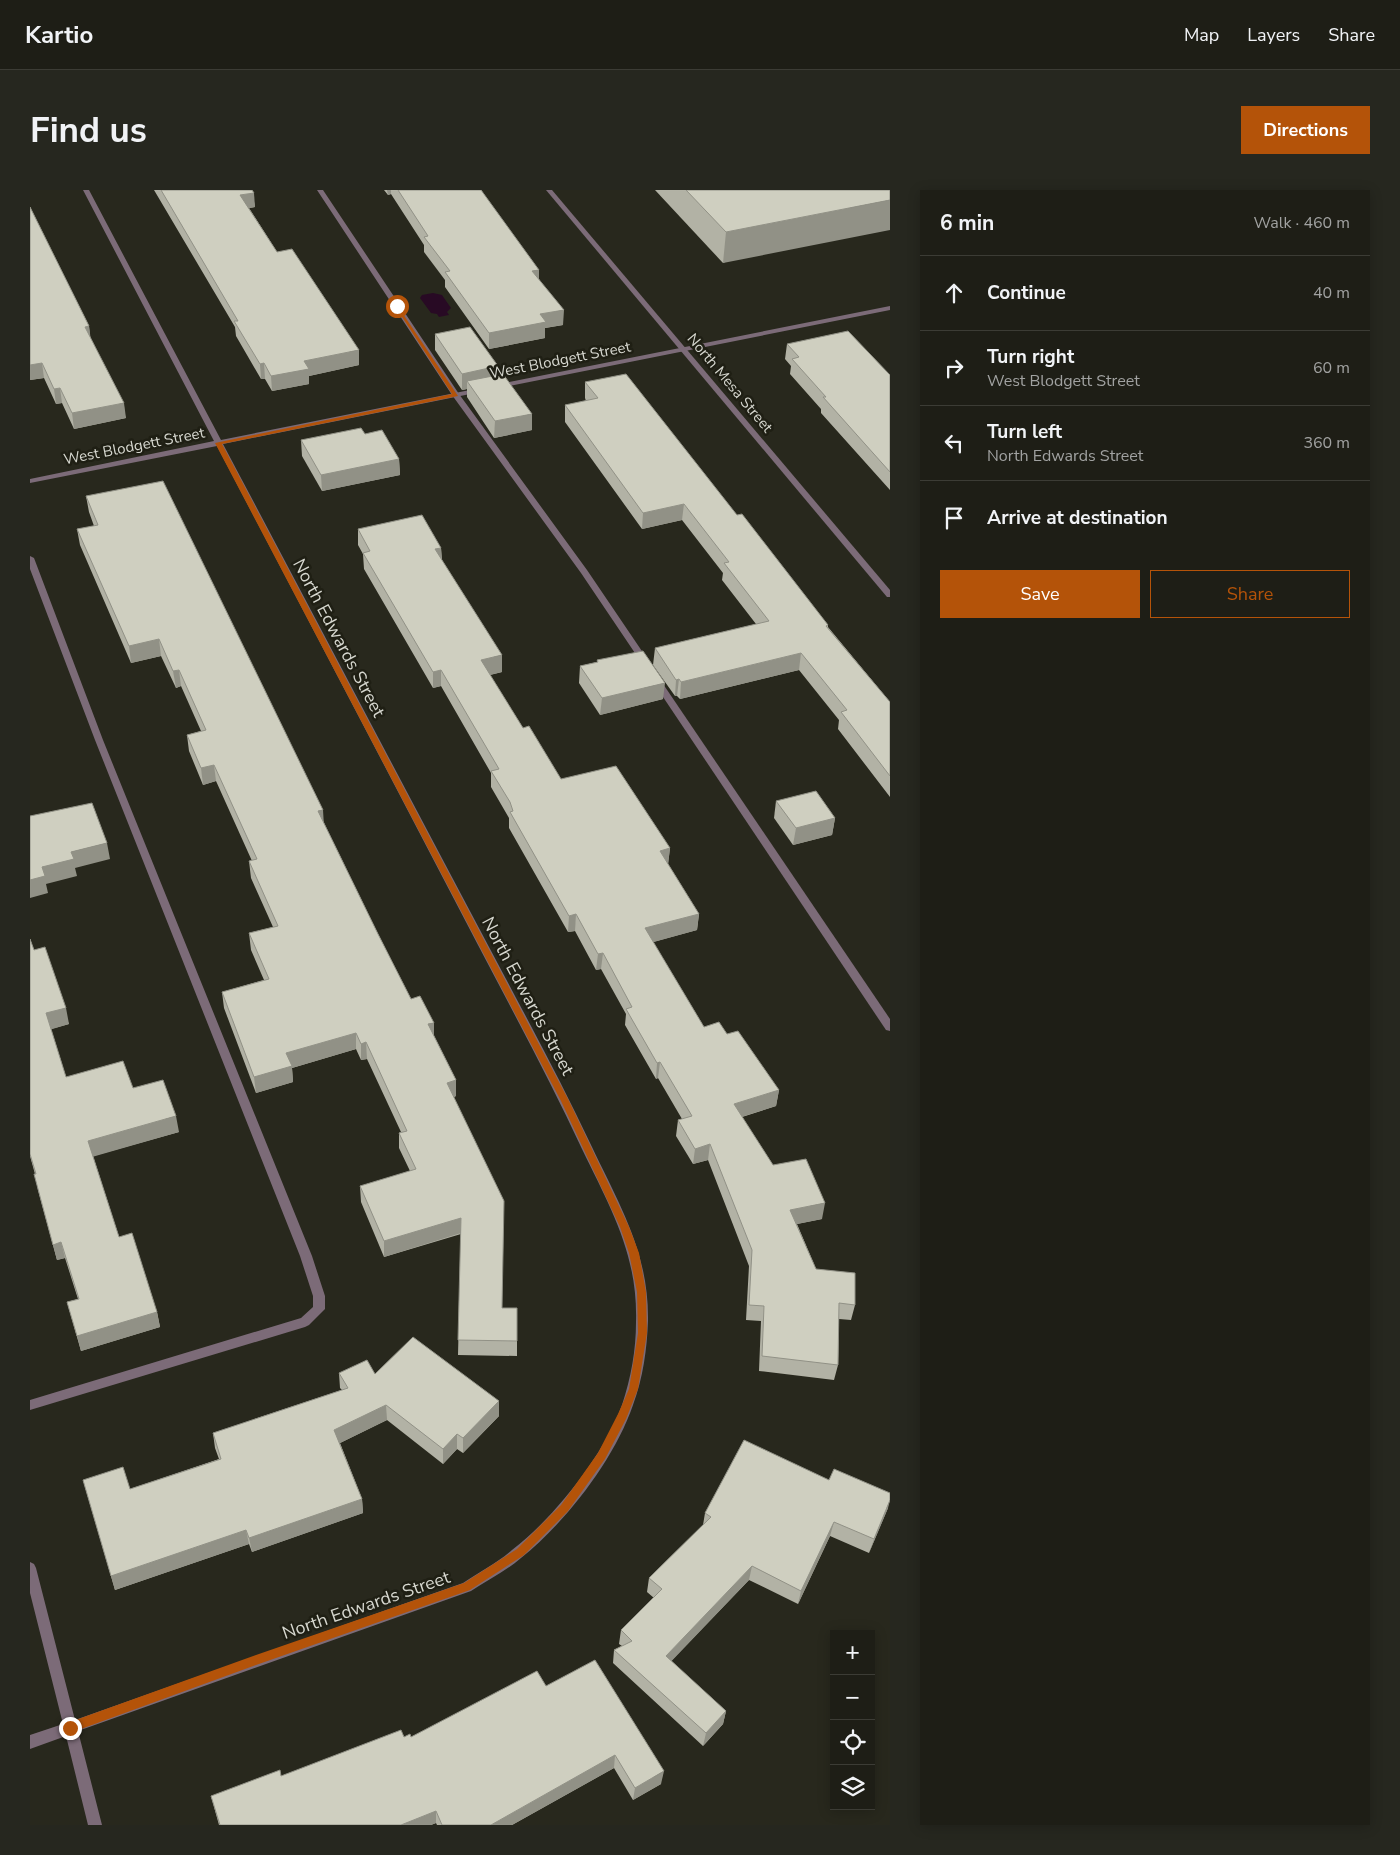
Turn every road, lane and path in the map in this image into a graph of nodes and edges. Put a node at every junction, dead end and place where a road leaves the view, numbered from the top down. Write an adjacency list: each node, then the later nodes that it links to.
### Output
1 (86, 190): 9 (street, North Edwards Street)
2 (320, 190): 8 (street)
3 (549, 190): 5 (street, North Mesa Street)
4 (890, 308): 5 (street, West Blodgett Street)
5 (684, 350): 6 (street, West Blodgett Street); 12 (street, North Mesa Street)
6 (494, 387)
7 (485, 389): 8 (street, West Blodgett Street)
8 (456, 395): 9 (street, West Blodgett Street); 13 (street)
9 (218, 443): 10 (street, West Blodgett Street); 16 (street, North Edwards Street)
10 (30, 481)
11 (30, 558): 14 (street)
12 (890, 595)
13 (890, 1027)
14 (30, 1405)
15 (30, 1568): 16 (street)
16 (70, 1728): 17 (street, North Edwards Street); 18 (street)
17 (30, 1742)
18 (95, 1825)

